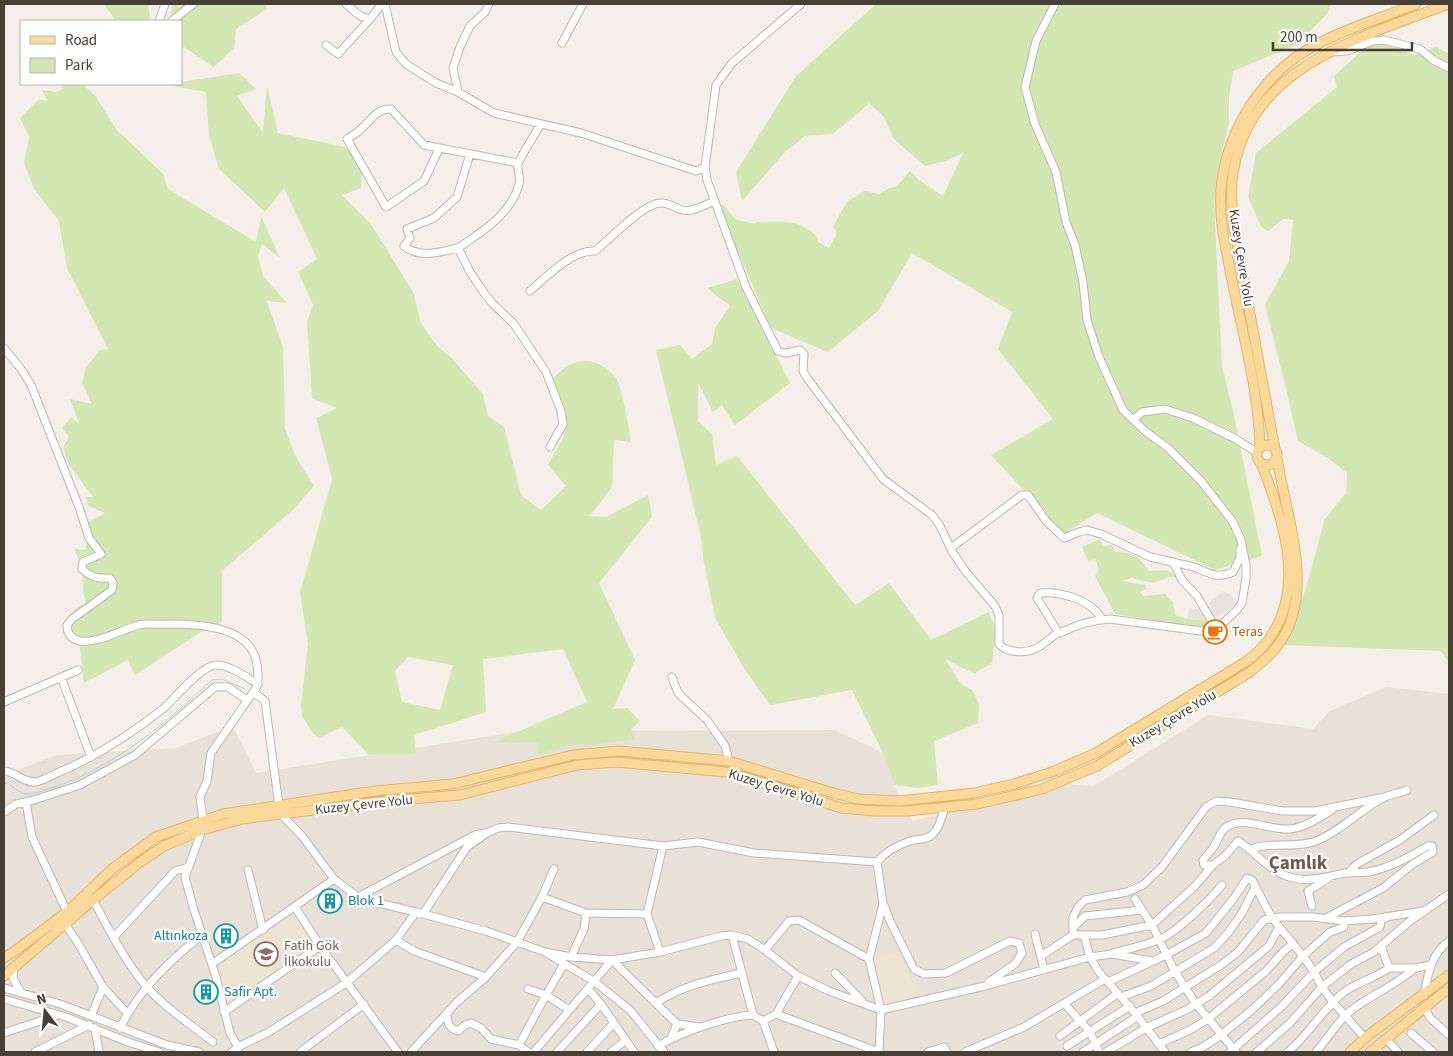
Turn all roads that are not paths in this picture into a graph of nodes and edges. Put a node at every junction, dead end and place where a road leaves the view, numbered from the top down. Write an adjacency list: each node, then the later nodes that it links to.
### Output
1 (165, 4): 12 (street)
2 (192, 4): 13 (street)
3 (346, 4): 11 (street)
4 (383, 4): 11 (street); 18 (street)
5 (489, 4): 18 (street)
6 (583, 4): 14 (street)
7 (801, 4): 23 (street)
8 (1055, 4): 28 (street)
9 (1416, 4): 30 (main road, Kuzey Çevre Yolu)
10 (1448, 4): 16 (main road, Kuzey Çevre Yolu)
11 (370, 19): 15 (street)
12 (159, 20)
13 (173, 20)
14 (562, 43)
15 (326, 45)
16 (1327, 53): 17 (street); 31 (main road, Kuzey Çevre Yolu)
17 (1449, 68)
18 (458, 92): 19 (street)
19 (541, 124): 22 (street); 23 (street)
20 (439, 149): 20 (street); 21 (street)
21 (470, 154): 22 (street); 25 (street)
22 (518, 163): 25 (street)
23 (705, 167): 24 (street)
24 (715, 201): 26 (street); 34 (street)
25 (458, 248): 29 (street)
26 (530, 291)
27 (4, 348): 42 (street)
28 (1133, 420): 30 (street); 33 (street)
29 (550, 447)
30 (1259, 451): 31 (main road); 32 (main road)
31 (1276, 454): 32 (main road); 53 (main road, Kuzey Çevre Yolu)
32 (1260, 463): 47 (main road, Kuzey Çevre Yolu)
33 (1241, 540): 35 (street); 37 (street)
34 (950, 548): 35 (street); 38 (street)
35 (1173, 562): 37 (street)
36 (1102, 619): 37 (street); 38 (street); 38 (street)
37 (1215, 627)
38 (1058, 632)
39 (78, 670): 40 (street)
40 (61, 677): 45 (street); 46 (street)
41 (672, 677): 47 (street)
42 (258, 684): 43 (street); 46 (street)
43 (253, 692): 44 (street); 54 (street)
44 (247, 700): 51 (street); 57 (street)
45 (4, 702)
46 (91, 756): 48 (street)
47 (729, 761): 54 (main road, Kuzey Çevre Yolu)
48 (4, 771)
49 (1407, 790): 50 (street)
50 (1385, 797): 52 (street); 61 (street)
51 (26, 802): 55 (street); 82 (street)
52 (1339, 806): 63 (street); 94 (street)
53 (944, 808): 54 (main road, Kuzey Çevre Yolu); 62 (street)
54 (280, 810): 57 (main road, Kuzey Çevre Yolu); 58 (main road, Kuzey Çevre Yolu); 69 (street)
55 (4, 812)
56 (1434, 814): 67 (street)
57 (203, 820): 82 (main road, Kuzey Çevre Yolu)
58 (202, 830): 64 (street); 76 (main road, Kuzey Çevre Yolu)
59 (488, 833): 60 (street); 73 (street); 83 (street)
60 (663, 846): 62 (street); 85 (street)
61 (1251, 848): 63 (street); 68 (street)
62 (877, 862): 77 (street)
63 (1212, 865): 91 (street)
64 (188, 867): 96 (street); 99 (street)
65 (554, 869): 74 (street)
66 (248, 870): 93 (street)
67 (1348, 873): 68 (street); 88 (street)
68 (1333, 876): 79 (street)
69 (334, 880): 73 (street); 78 (street)
70 (1222, 885): 101 (street)
71 (1255, 886): 87 (street); 111 (street); 127 (street)
72 (1449, 894): 81 (street)
73 (358, 897): 83 (street)
74 (542, 897): 84 (street); 103 (street)
75 (1135, 899): 80 (street)
76 (93, 900): 90 (main road, Kuzey Çevre Yolu); 99 (street)
77 (883, 904): 117 (street); 139 (street)
78 (295, 906): 93 (street); 105 (street)
79 (1312, 906)
80 (1142, 910): 91 (street); 94 (street)
81 (1423, 911): 86 (street); 106 (street)
82 (67, 912): 116 (main road, Kuzey Çevre Yolu)
83 (420, 913): 100 (street); 103 (street)
84 (586, 913): 85 (street); 114 (street)
85 (647, 914): 109 (street)
86 (1392, 915): 89 (street); 128 (street)
87 (1272, 918): 88 (street); 92 (street); 141 (street)
88 (1326, 918): 89 (street)
89 (1344, 921): 113 (street)
90 (65, 924): 123 (main road, Kuzey Çevre Yolu); 140 (street)
91 (1152, 925): 97 (street); 101 (street)
92 (1279, 927): 104 (street); 158 (street)
93 (263, 930): 120 (street)
94 (1073, 931): 97 (street); 112 (street)
95 (1034, 934): 112 (street)
96 (202, 935): 120 (street); 138 (street)
97 (1084, 935): 115 (street)
98 (732, 936): 107 (street); 109 (street); 129 (street)
99 (114, 937): 138 (street)
100 (396, 940): 134 (street); 136 (street)
101 (1160, 940): 110 (street); 111 (street)
102 (1449, 940): 122 (street)
103 (517, 942): 108 (street); 134 (street)
104 (1293, 943): 113 (street); 172 (street)
105 (320, 946): 136 (street); 163 (street)
106 (1381, 946): 124 (street); 142 (street)
107 (765, 950): 117 (street); 133 (street)
108 (546, 952): 114 (street); 121 (street)
109 (660, 952): 118 (street)
110 (1112, 954): 115 (street); 119 (street)
111 (1166, 955): 119 (street); 127 (street)
112 (1042, 956): 126 (street)
113 (1303, 956): 128 (street); 186 (street)
114 (571, 957): 118 (street)
115 (1090, 957): 126 (street); 135 (street)
116 (4, 958)
117 (869, 959): 162 (street)
118 (612, 960): 137 (street); 153 (street)
119 (1152, 961): 135 (street)
120 (212, 964): 163 (street)
121 (564, 964): 137 (street); 148 (street)
122 (1430, 965): 125 (street); 150 (street)
123 (14, 968): 132 (main road, Kuzey Çevre Yolu); 147 (street)
124 (1389, 968): 125 (street); 152 (street)
125 (1415, 968): 171 (street)
126 (1044, 970): 139 (street)
127 (1175, 972): 141 (street); 149 (street)
128 (1314, 972): 142 (street); 201 (street)
129 (741, 973): 153 (street); 166 (street)
130 (835, 973): 154 (street)
131 (1449, 975): 150 (main road)
132 (4, 976)
133 (798, 976): 154 (street); 167 (street)
134 (486, 977): 165 (street)
135 (1106, 981): 149 (street); 155 (street)
136 (348, 982): 156 (street); 200 (street)
137 (595, 982): 146 (street); 196 (street)
138 (146, 986): 164 (street); 192 (street)
139 (984, 986): 162 (street)
140 (103, 987): 164 (street); 170 (street)
141 (1186, 987): 158 (street); 169 (street)
142 (1322, 987): 152 (street); 225 (street)
143 (4, 988): 147 (street)
144 (1449, 988): 160 (main road)
145 (528, 989): 148 (street)
146 (588, 989): 157 (street); 161 (street)
147 (21, 993): 170 (street)
148 (546, 995): 161 (street); 194 (street)
149 (1120, 995): 159 (street); 174 (street)
150 (1423, 996): 190 (main road)
151 (4, 998): 168 (street)
152 (1333, 1002): 171 (street); 226 (street)
153 (656, 1003): 177 (street)
154 (864, 1003): 162 (street)
155 (1064, 1003): 174 (street); 220 (street)
156 (364, 1004): 206 (street); 207 (street)
157 (601, 1004): 176 (street); 211 (street)
158 (1196, 1004): 172 (street); 181 (street)
159 (1130, 1006): 169 (street); 183 (street)
160 (1424, 1008): 182 (street); 199 (main road)
161 (569, 1010): 210 (street)
162 (881, 1010): 217 (street)
163 (224, 1012): 200 (street)
164 (127, 1013): 179 (street)
165 (447, 1014): 194 (street); 208 (street)
166 (753, 1014): 173 (street); 180 (street)
167 (776, 1014): 173 (street); 217 (street)
168 (59, 1015): 178 (street); 184 (street)
169 (1137, 1015): 181 (street); 195 (street)
170 (91, 1016): 179 (street)
171 (1346, 1016): 190 (street); 227 (street)
172 (1208, 1019): 186 (street); 198 (street)
173 (763, 1021): 216 (street)
174 (1082, 1021): 183 (street); 188 (street)
175 (1449, 1022): 182 (street)
176 (613, 1024): 191 (street); 212 (street)
177 (677, 1024): 180 (street); 189 (street)
178 (92, 1026): 202 (street); 203 (street); 204 (street)
179 (120, 1028): 205 (street)
180 (702, 1028): 189 (street)
181 (1146, 1028): 198 (street); 223 (street)
182 (1443, 1029): 187 (street)
183 (1090, 1032): 195 (street); 197 (street)
184 (4, 1033)
185 (1411, 1033): 231 (street)
186 (1221, 1035): 201 (street); 224 (street)
187 (1449, 1035)
188 (1060, 1036)
189 (671, 1038): 196 (street)
190 (1365, 1039): 199 (street); 228 (main road); 229 (street)
191 (626, 1040): 213 (street); 214 (street)
192 (213, 1042)
193 (1390, 1043): 230 (street)
194 (519, 1044): 209 (street)
195 (1096, 1044): 221 (street); 222 (street)
196 (658, 1046): 215 (street)
197 (1067, 1046)
198 (1161, 1050)
199 (1379, 1050): 229 (main road)
200 (236, 1051)
201 (1233, 1051)
202 (34, 1052)
203 (100, 1052)
204 (156, 1052)
205 (199, 1052)
206 (300, 1052)
207 (398, 1052)
208 (411, 1052)
209 (528, 1052)
210 (534, 1052)
211 (557, 1052)
212 (587, 1052)
213 (611, 1052)
214 (634, 1052)
215 (664, 1052)
216 (774, 1052)
217 (879, 1052)
218 (928, 1052): 219 (street)
219 (947, 1052)
220 (965, 1052)
221 (1082, 1052)
222 (1099, 1052)
223 (1106, 1052)
224 (1191, 1052)
225 (1257, 1052)
226 (1288, 1052)
227 (1316, 1052)
228 (1350, 1052)
229 (1369, 1052)
230 (1398, 1052)
231 (1434, 1052)

